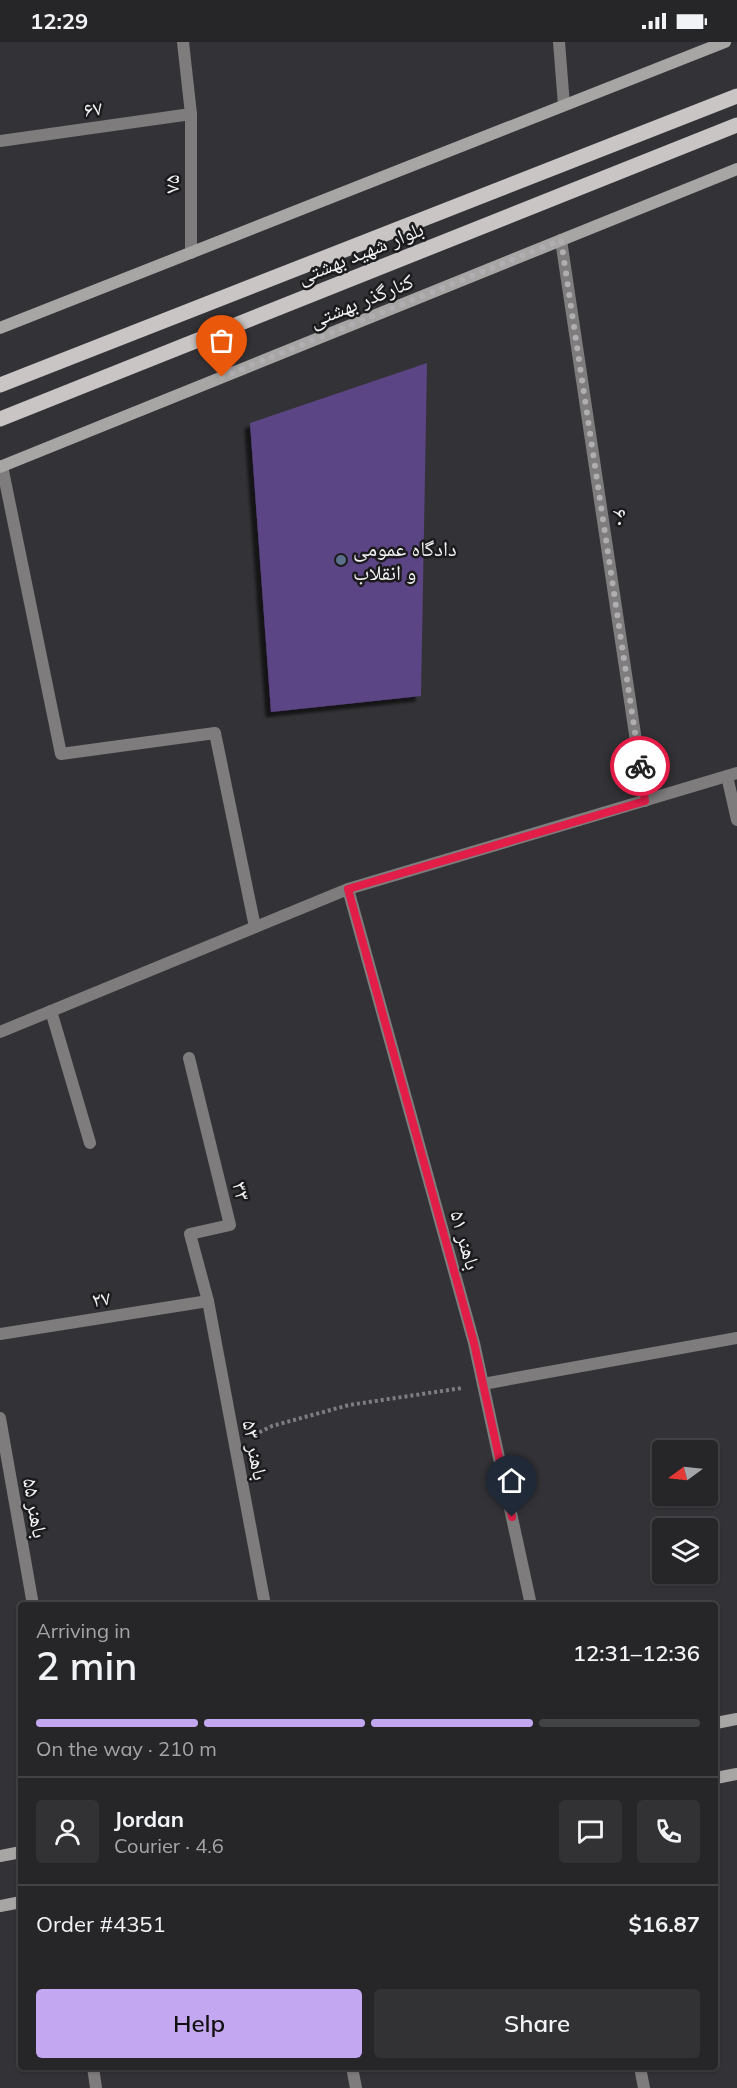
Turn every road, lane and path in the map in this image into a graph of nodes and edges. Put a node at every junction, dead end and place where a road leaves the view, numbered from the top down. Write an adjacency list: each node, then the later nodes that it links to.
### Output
1 (183, 42): 6 (street, ۷۵)
2 (559, 42): 5 (street)
3 (725, 42): 5 (main road)
4 (737, 96): 13 (main road, بلوار شهید بهشتی)
5 (564, 105): 11 (main road)
6 (191, 114): 8 (street, ۶۷); 11 (street, ۷۵)
7 (737, 125): 14 (main road, بلوار شهید بهشتی)
8 (0, 141)
9 (737, 169): 10 (main road, کنارگذر بهشتی)
10 (561, 240): 15 (main road, کنارگذر بهشتی); 17 (street, ۶۰)
11 (191, 253): 12 (main road)
12 (0, 328)
13 (0, 385)
14 (0, 419)
15 (1, 467): 20 (street)
16 (732, 774): 17 (street); 18 (street)
17 (645, 801): 19 (street)
18 (737, 820)
19 (348, 889): 20 (street); 28 (street, باهنر ۵۱)
20 (255, 927): 21 (street)
21 (51, 1011): 22 (street); 24 (street)
22 (0, 1032)
23 (189, 1058): 25 (street, ۳۳)
24 (90, 1143)
25 (208, 1301): 26 (street, ۲۷); 30 (street, باهنر ۵۳)
26 (0, 1334)
27 (737, 1338): 28 (street)
28 (483, 1384): 30 (path); 33 (street, باهنر ۵۱)
29 (0, 1418): 31 (street, باهنر ۵۵)
30 (235, 1445): 32 (street, باهنر ۵۳)
31 (32, 1602)
32 (264, 1602)
33 (530, 1602)
34 (737, 1719): 35 (main road)
35 (718, 1723)
36 (737, 1774): 37 (main road)
37 (718, 1778)
38 (18, 1853): 39 (main road)
39 (0, 1856)
40 (18, 1903): 41 (main road)
41 (0, 1906)
42 (93, 2070): 45 (street)
43 (353, 2070): 46 (street)
44 (641, 2070): 47 (street)
45 (96, 2088)
46 (356, 2088)
47 (644, 2088)

